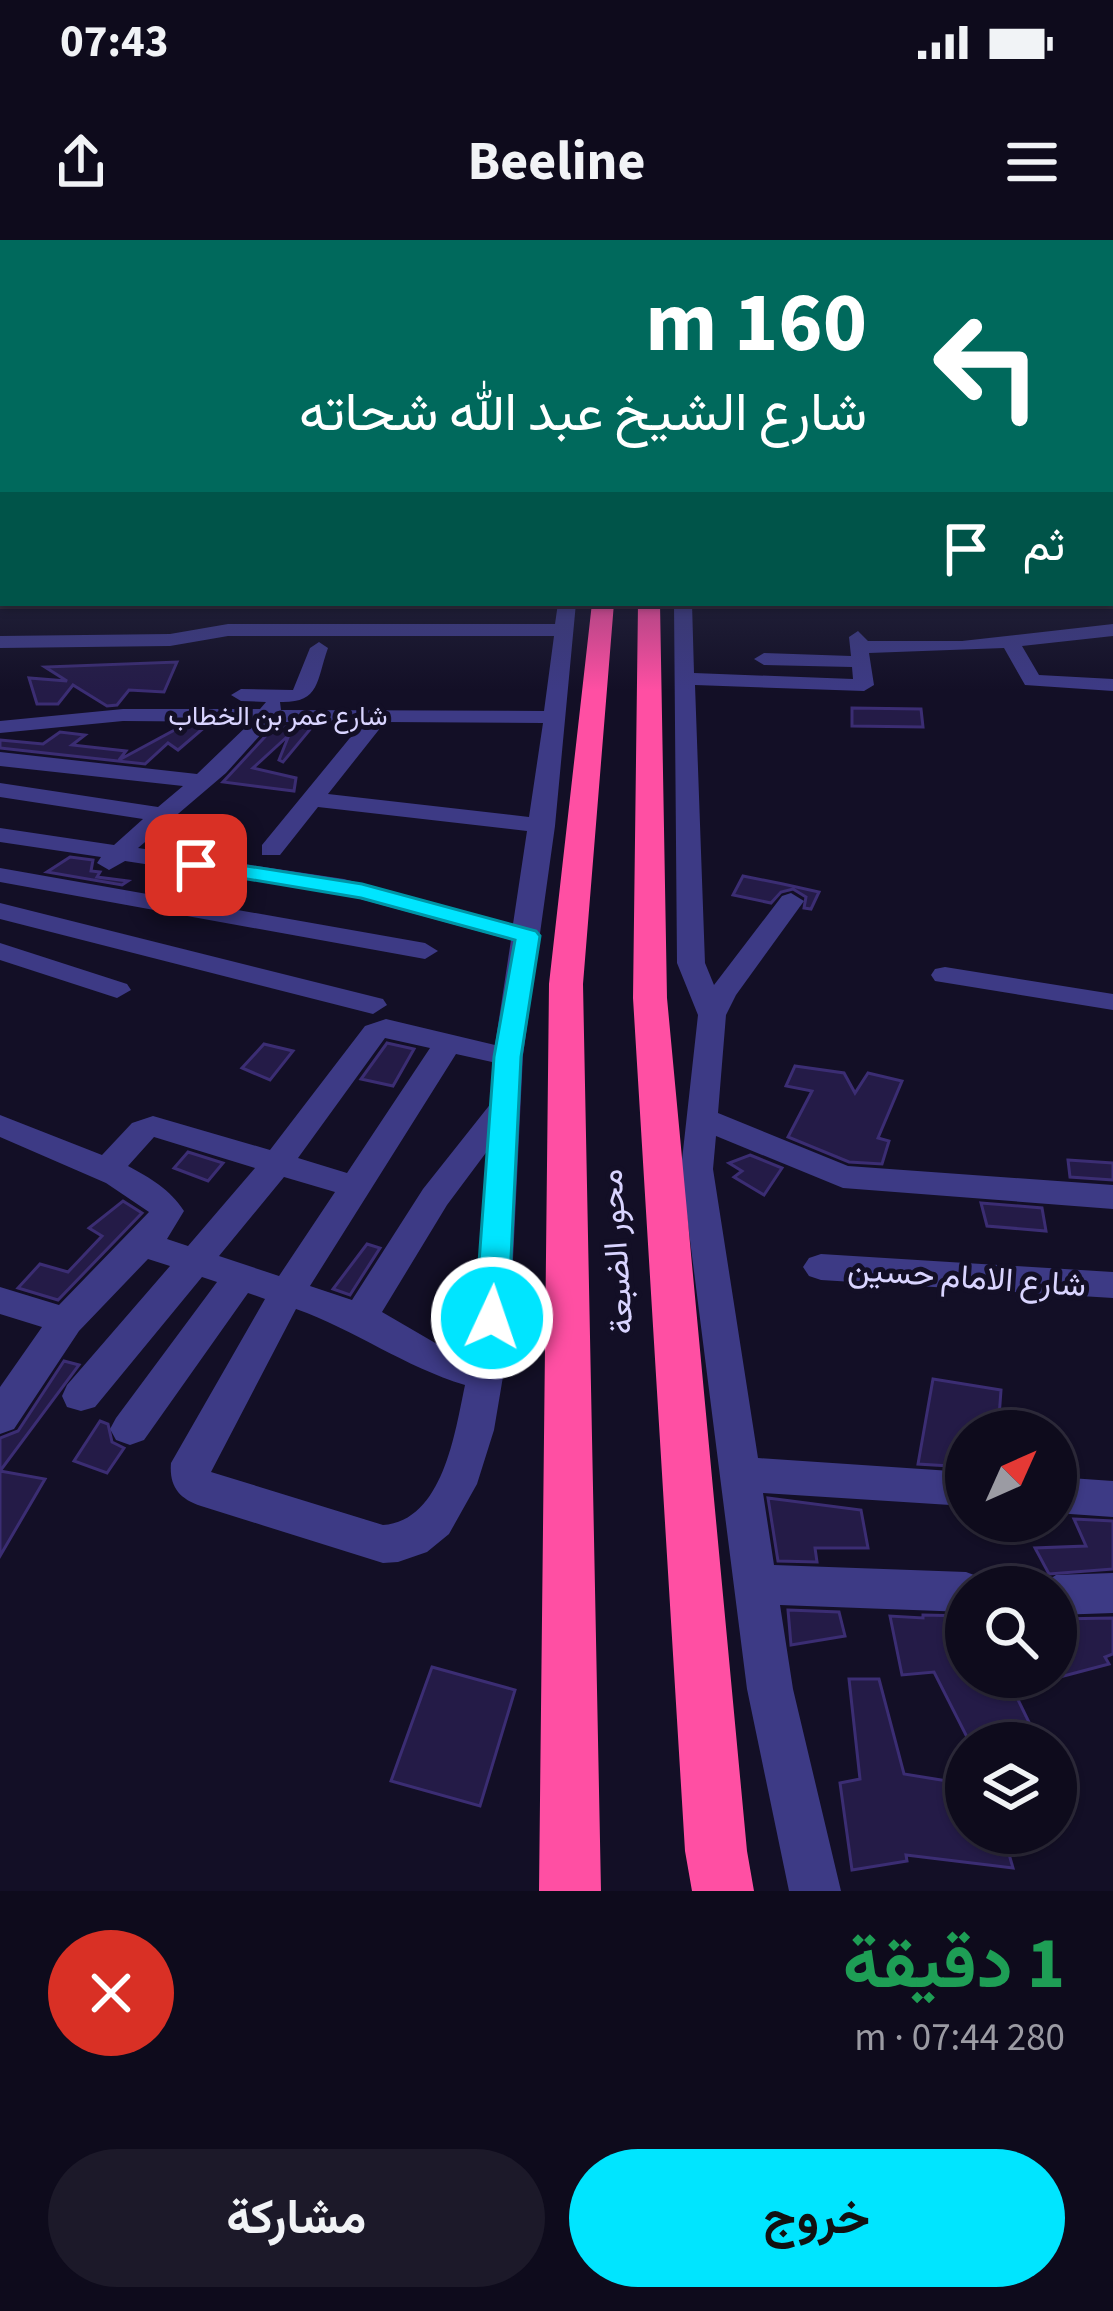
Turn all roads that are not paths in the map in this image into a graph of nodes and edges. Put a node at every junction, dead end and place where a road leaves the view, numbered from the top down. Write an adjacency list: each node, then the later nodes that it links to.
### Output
1 (649, 606): 73 (highway, محور الضبعة)
2 (683, 606): 12 (street)
3 (578, 612): 6 (street); 17 (street); 72 (highway, محور الضبعة)
4 (1113, 630): 5 (street)
5 (1010, 641): 8 (street); 10 (street)
6 (0, 642)
7 (319, 648): 14 (street)
8 (862, 657): 9 (street); 12 (street)
9 (764, 659)
10 (1023, 664): 11 (street); 13 (street)
11 (1113, 671)
12 (683, 679): 41 (street)
13 (1113, 686)
14 (282, 703): 15 (street, شارع عمر بن الخطاب); 15 (street); 16 (street, شارع عمر بن الخطاب); 16 (street); 20 (street)
15 (229, 716): 18 (street, شارع عمر بن الخطاب)
16 (373, 717): 17 (street, شارع عمر بن الخطاب); 22 (street)
17 (557, 717): 24 (street)
18 (0, 727)
19 (0, 759): 20 (street)
20 (198, 781): 23 (street)
21 (0, 790): 23 (street)
22 (310, 799): 24 (street); 26 (street)
23 (158, 814): 27 (street)
24 (543, 826): 34 (street)
25 (0, 835): 27 (street)
26 (271, 850)
27 (119, 853): 29 (street); 34 (street)
28 (13, 877): 29 (street); 30 (street)
29 (81, 888): 33 (street); 35 (street)
30 (0, 898)
31 (791, 901): 41 (street)
32 (0, 911): 33 (street)
33 (33, 919): 40 (street)
34 (528, 936): 43 (street)
35 (425, 951)
36 (0, 952): 38 (street)
37 (945, 975): 39 (street)
38 (117, 990)
39 (1113, 1002)
40 (373, 1005)
41 (712, 1015): 45 (street)
42 (448, 1043): 43 (street); 47 (street); 49 (street)
43 (508, 1057): 44 (street)
44 (507, 1104): 58 (street); 60 (street)
45 (702, 1118): 50 (street); 64 (street)
46 (3, 1132): 48 (street)
47 (277, 1164): 48 (street); 49 (street); 52 (street)
48 (106, 1170): 51 (street)
49 (353, 1186): 56 (street)
50 (1113, 1198)
51 (140, 1243): 52 (street); 59 (street)
52 (195, 1259): 54 (street); 61 (street)
53 (821, 1267): 55 (street, شارع الامام حسين)
54 (242, 1276): 56 (street); 63 (street)
55 (1113, 1285)
56 (288, 1291): 58 (street); 60 (street)
57 (0, 1300): 59 (street)
58 (360, 1317): 60 (street)
59 (66, 1322): 62 (street)
60 (484, 1376)
61 (81, 1396)
62 (6, 1398)
63 (130, 1429)
64 (740, 1474): 65 (street); 68 (street)
65 (945, 1488)
66 (1077, 1496): 67 (street)
67 (1113, 1499)
68 (755, 1584): 69 (street); 74 (street)
69 (945, 1591)
70 (1113, 1593): 71 (street)
71 (1077, 1594)
72 (570, 1891)
73 (723, 1891)
74 (815, 1891)

